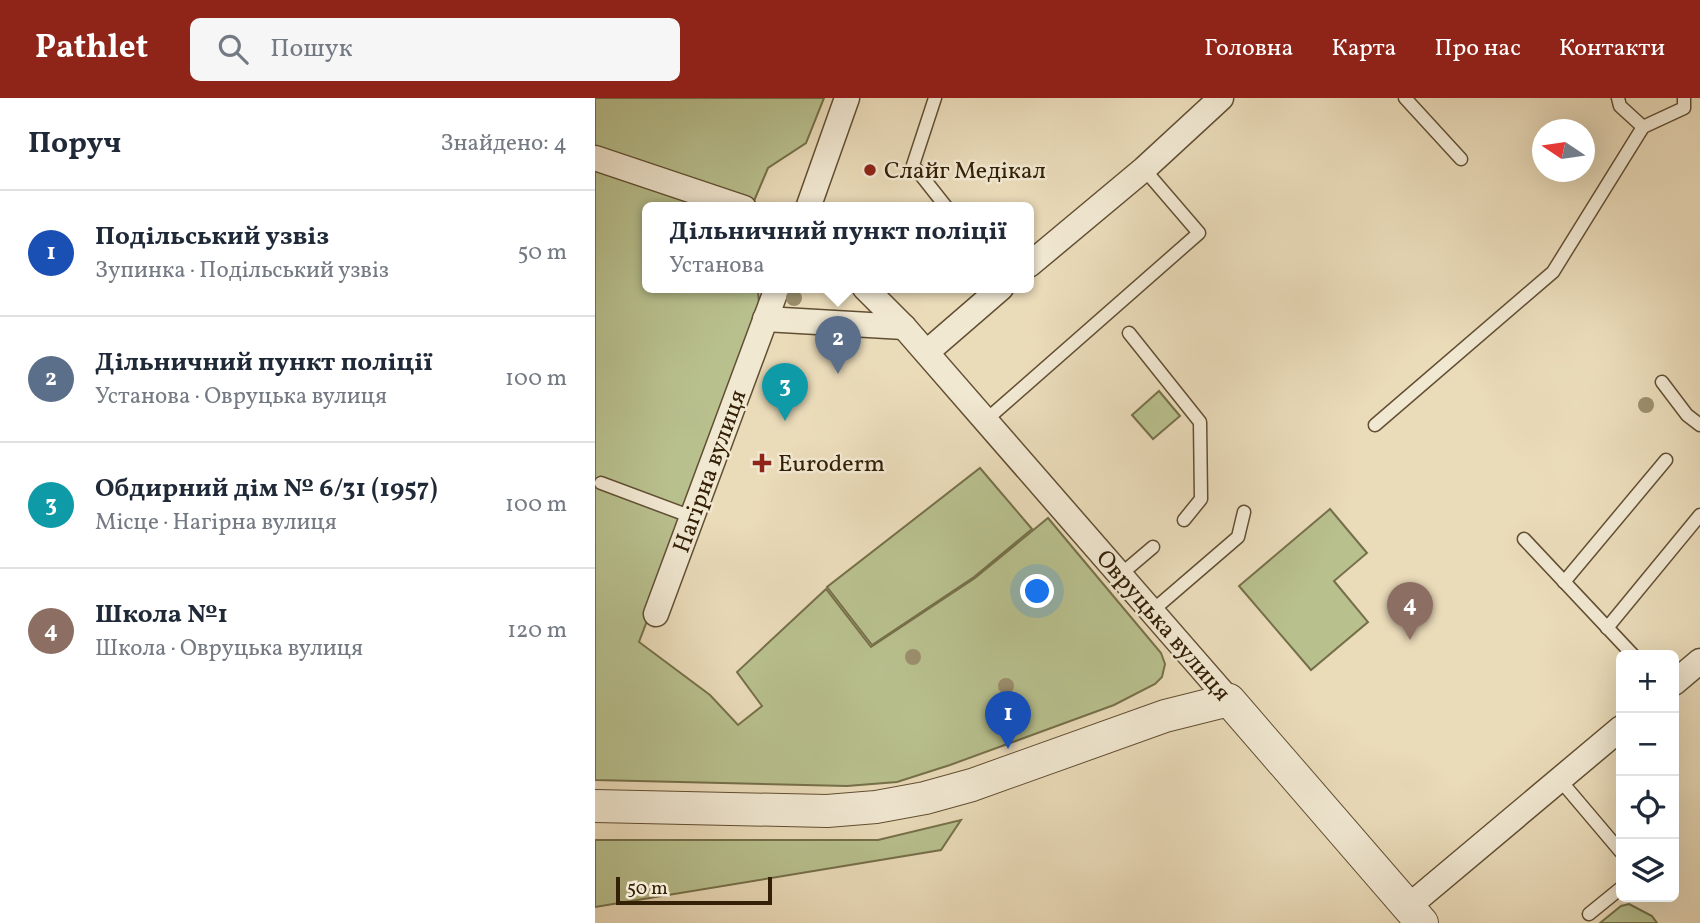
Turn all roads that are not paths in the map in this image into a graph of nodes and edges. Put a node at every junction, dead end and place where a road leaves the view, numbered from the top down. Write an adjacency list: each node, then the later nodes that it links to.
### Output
1 (847, 98): 12 (street)
2 (935, 98): 13 (lane)
3 (1221, 98): 10 (street)
4 (1405, 98): 9 (lane)
5 (1618, 98): 7 (lane)
6 (1684, 98): 7 (lane)
7 (1643, 127): 24 (lane)
8 (595, 158): 11 (street)
9 (1461, 159)
10 (1144, 169): 14 (street); 23 (lane)
11 (726, 202)
12 (810, 202)
13 (942, 202)
14 (1034, 261)
15 (775, 293): 18 (street, Нагірна вулиця)
16 (870, 293): 19 (street, Овруцька вулиця)
17 (995, 293): 21 (street)
18 (765, 319): 19 (street); 30 (street, Нагірна вулиця)
19 (904, 327): 21 (street, Овруцька вулиця)
20 (1129, 333): 31 (lane)
21 (927, 352): 23 (street, Овруцька вулиця)
22 (1662, 383): 25 (lane)
23 (986, 420): 34 (street, Овруцька вулиця)
24 (1375, 425)
25 (1700, 425)
26 (1666, 460): 35 (lane)
27 (601, 483): 30 (lane)
28 (1244, 512): 36 (lane)
29 (1700, 515): 38 (lane)
30 (692, 517): 37 (street, Нагірна вулиця)
31 (1184, 520)
32 (1524, 539): 35 (lane)
33 (1153, 547): 34 (lane)
34 (1121, 575): 36 (street, Овруцька вулиця)
35 (1564, 582): 38 (lane)
36 (1151, 611): 42 (street, Овруцька вулиця)
37 (656, 614)
38 (1607, 628): 39 (lane)
39 (1628, 650)
40 (1700, 661): 41 (street)
41 (1679, 679)
42 (1229, 700): 45 (street); 49 (street, Овруцька вулиця)
43 (1616, 732): 44 (street)
44 (1560, 780): 46 (lane); 49 (street)
45 (595, 806)
46 (1616, 846)
47 (1616, 892): 48 (lane)
48 (1589, 914)
49 (1416, 915)

